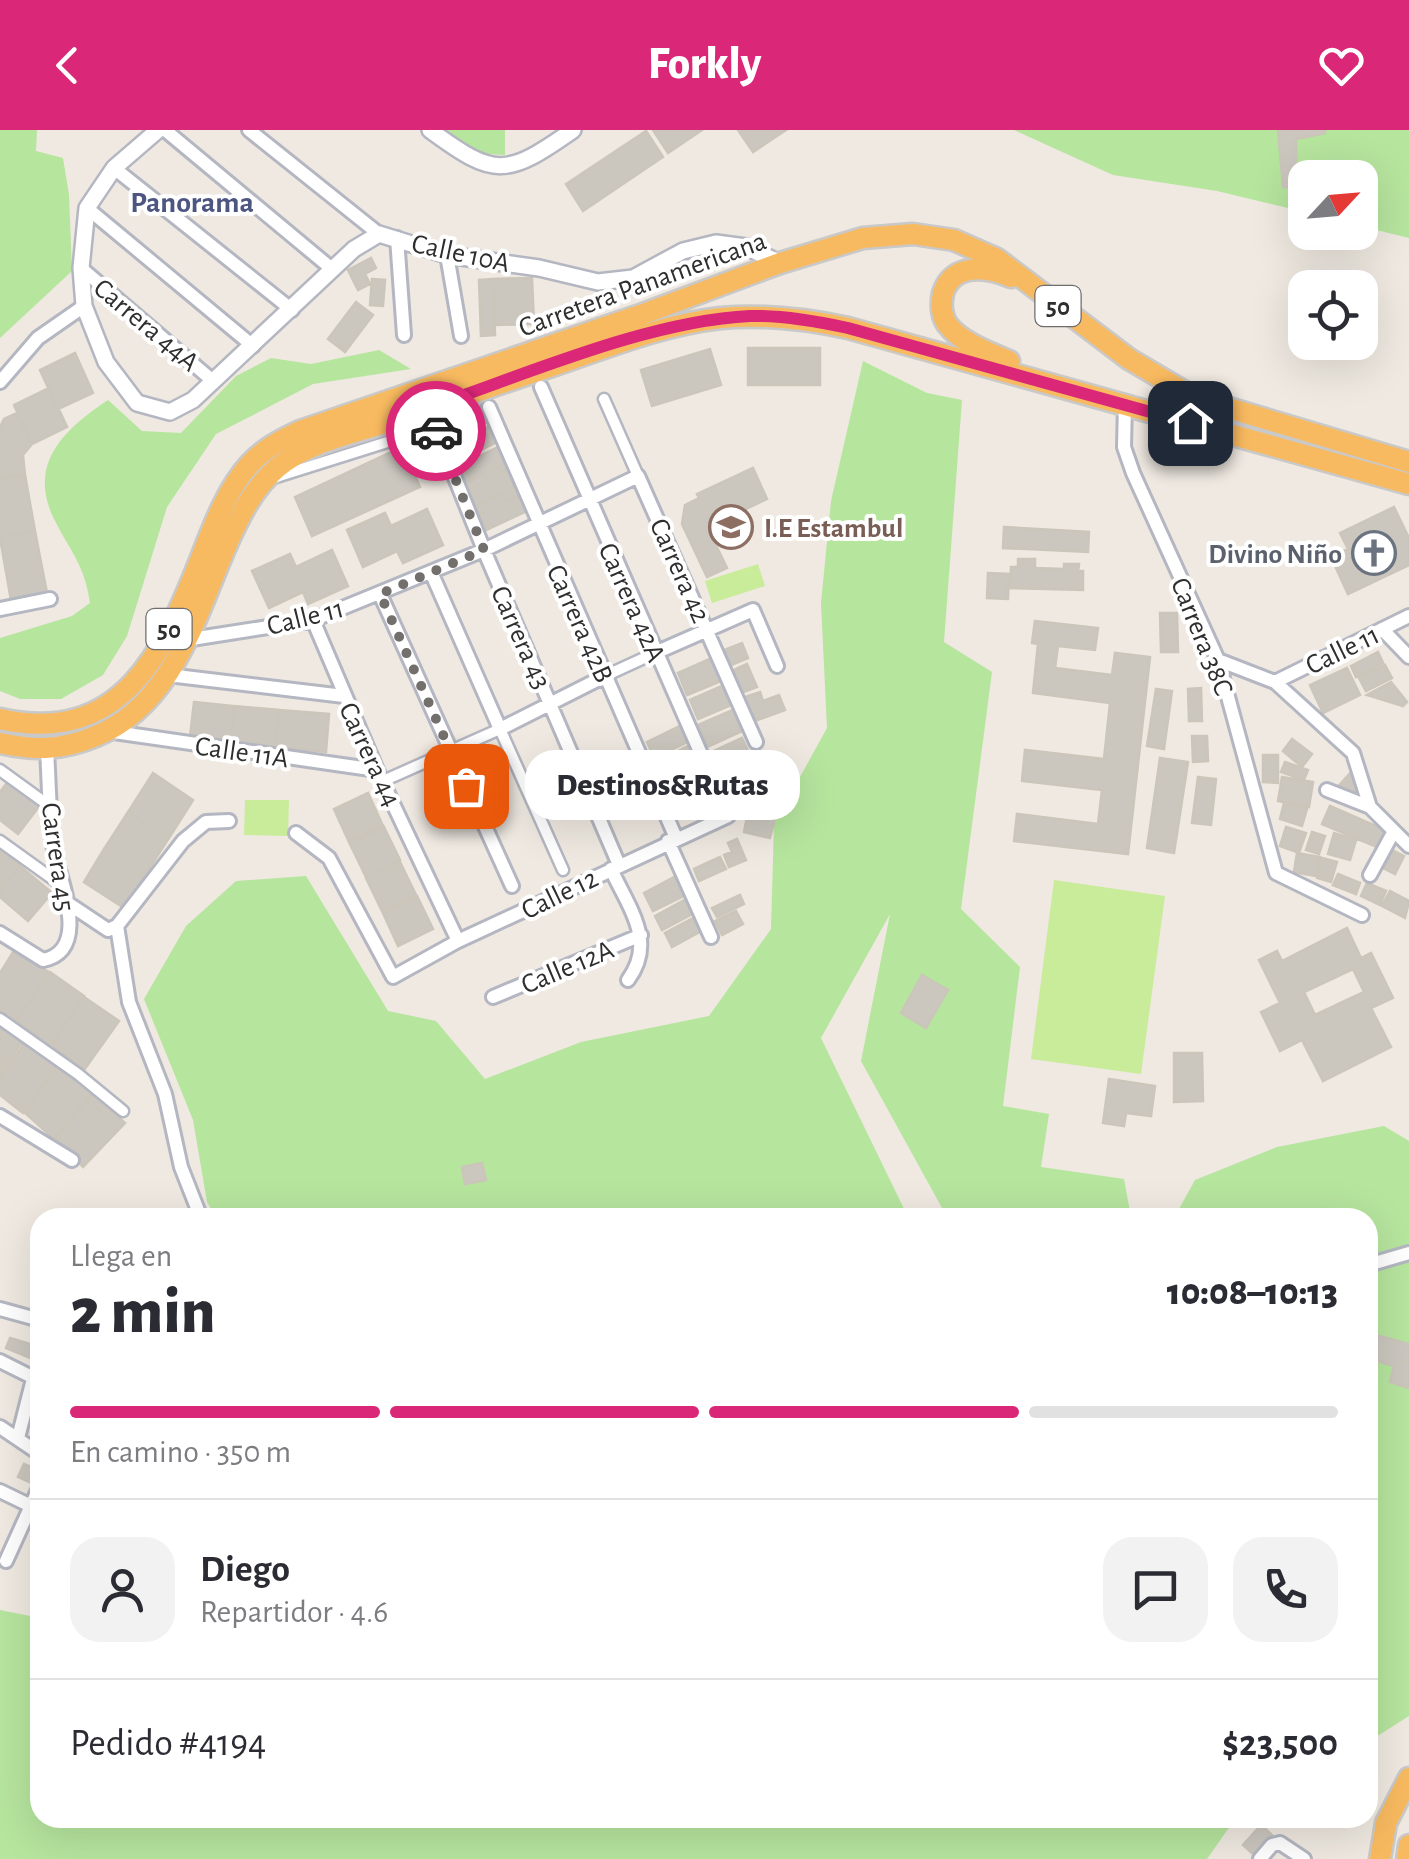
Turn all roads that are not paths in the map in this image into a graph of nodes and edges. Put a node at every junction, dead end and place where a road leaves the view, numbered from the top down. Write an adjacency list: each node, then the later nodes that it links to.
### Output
1 (161, 130): 5 (street); 12 (street)
2 (249, 130): 7 (street)
3 (430, 130): 4 (street)
4 (572, 130)
5 (114, 168): 6 (street); 15 (street)
6 (87, 208): 11 (street); 18 (street)
7 (379, 234): 8 (street, Calle 10A); 12 (street, Calle 10A)
8 (396, 238): 9 (street, Calle 10A); 16 (street)
9 (447, 255): 10 (street, Calle 10A); 17 (street)
10 (780, 263): 13 (highway, Carretera Panamericana / 50); 51 (highway, Carretera Panamericana / 50)
11 (81, 268): 14 (street); 19 (street, Carrera 44A)
12 (332, 269): 15 (street, Calle 10A)
13 (1048, 297): 22 (highway); 27 (highway, Carretera Panamericana / 50)
14 (84, 306): 19 (street, Calle 10A); 20 (street)
15 (292, 310): 18 (street, Calle 10A)
16 (404, 335)
17 (460, 336)
18 (252, 346): 19 (street, Calle 10A)
19 (213, 380)
20 (0, 382)
21 (541, 387): 30 (street, Carrera 42A)
22 (1066, 387): 24 (highway, Carretera Panamericana / 50); 26 (highway, Carretera Panamericana / 50)
23 (604, 399): 28 (street, Carrera 42)
24 (1125, 404): 29 (highway, Carretera Panamericana / 50); 44 (street, Carrera 38C)
25 (489, 406): 31 (street, Carrera 42B)
26 (431, 418): 32 (street, Carrera 43); 41 (highway, Carretera Panamericana / 50)
27 (1409, 462)
28 (638, 476): 30 (street, Calle 11); 40 (street, Carrera 42)
29 (1409, 484)
30 (587, 499): 31 (street, Calle 11); 42 (street, Carrera 42A)
31 (539, 524): 32 (street, Calle 11); 47 (street, Carrera 42B)
32 (484, 550): 33 (street, Calle 11); 50 (street, Carrera 43)
33 (430, 572): 34 (street, Calle 11); 52 (street)
34 (380, 594): 38 (street, Calle 11); 57 (street)
35 (50, 599): 36 (street)
36 (0, 609)
37 (1409, 616): 39 (street, Calle 11)
38 (313, 620): 41 (street, Calle 11); 49 (street, Carrera 44)
39 (1382, 629): 43 (street); 48 (street, Calle 11)
40 (708, 630): 42 (street); 45 (street); 54 (street, Carrera 42)
41 (184, 640): 46 (highway, Carretera Panamericana / 50)
42 (656, 653): 47 (street); 63 (street, Carrera 42A)
43 (1409, 656)
44 (1218, 660): 48 (street); 76 (street, Carrera 38C)
45 (776, 666)
46 (168, 675): 49 (street); 53 (highway, Carretera Panamericana / 50)
47 (605, 676): 50 (street); 67 (street, Carrera 42B)
48 (1275, 682): 62 (street)
49 (344, 696): 59 (street, Carrera 44)
50 (552, 704): 52 (street); 70 (street, Carrera 43)
51 (0, 718)
52 (500, 729): 57 (street); 71 (street)
53 (107, 732): 56 (highway, Carretera Panamericana / 50); 59 (street, Calle 11A)
54 (756, 742)
55 (0, 743): 56 (highway, Carretera Panamericana / 50)
56 (47, 750): 61 (street, Carrera 45)
57 (450, 753): 59 (street); 73 (street)
58 (0, 770): 61 (street)
59 (380, 776): 81 (street, Carrera 44)
60 (1327, 790): 62 (street)
61 (51, 806): 74 (street, Carrera 45)
62 (1370, 808): 65 (street)
63 (728, 816): 67 (street, Calle 12)
64 (228, 820): 77 (street)
65 (1394, 831): 69 (street); 72 (street)
66 (296, 833): 81 (street, Calle 12)
67 (672, 839): 70 (street, Calle 12); 80 (street, Carrera 42B)
68 (0, 841): 74 (street)
69 (1409, 846)
70 (615, 867): 79 (street, Carrera 43); 81 (street, Calle 12)
71 (563, 870)
72 (1370, 875)
73 (512, 886)
74 (64, 887): 75 (street, Carrera 45)
75 (69, 904): 77 (street); 78 (street, Carrera 45)
76 (1362, 915)
77 (116, 926): 88 (street)
78 (0, 933)
79 (641, 934): 82 (street); 83 (street, Calle 12A)
80 (711, 937)
81 (458, 941)
82 (628, 980)
83 (493, 997)
84 (0, 1019): 85 (street)
85 (123, 1111)
86 (0, 1116): 87 (street)
87 (72, 1160)
88 (197, 1208)
89 (1409, 1254): 90 (street)
90 (1378, 1262)
91 (0, 1309): 92 (street)
92 (30, 1317)
93 (0, 1361): 94 (street)
94 (30, 1376)
95 (30, 1400): 97 (street)
96 (0, 1427): 97 (street)
97 (18, 1438): 98 (street)
98 (30, 1447)
99 (0, 1490): 100 (street)
100 (30, 1506): 101 (street)
101 (6, 1561)
102 (1409, 1778): 106 (highway)
103 (1409, 1844): 107 (highway)
104 (1260, 1859): 105 (street)
105 (1304, 1859)
106 (1380, 1859)
107 (1407, 1859)

